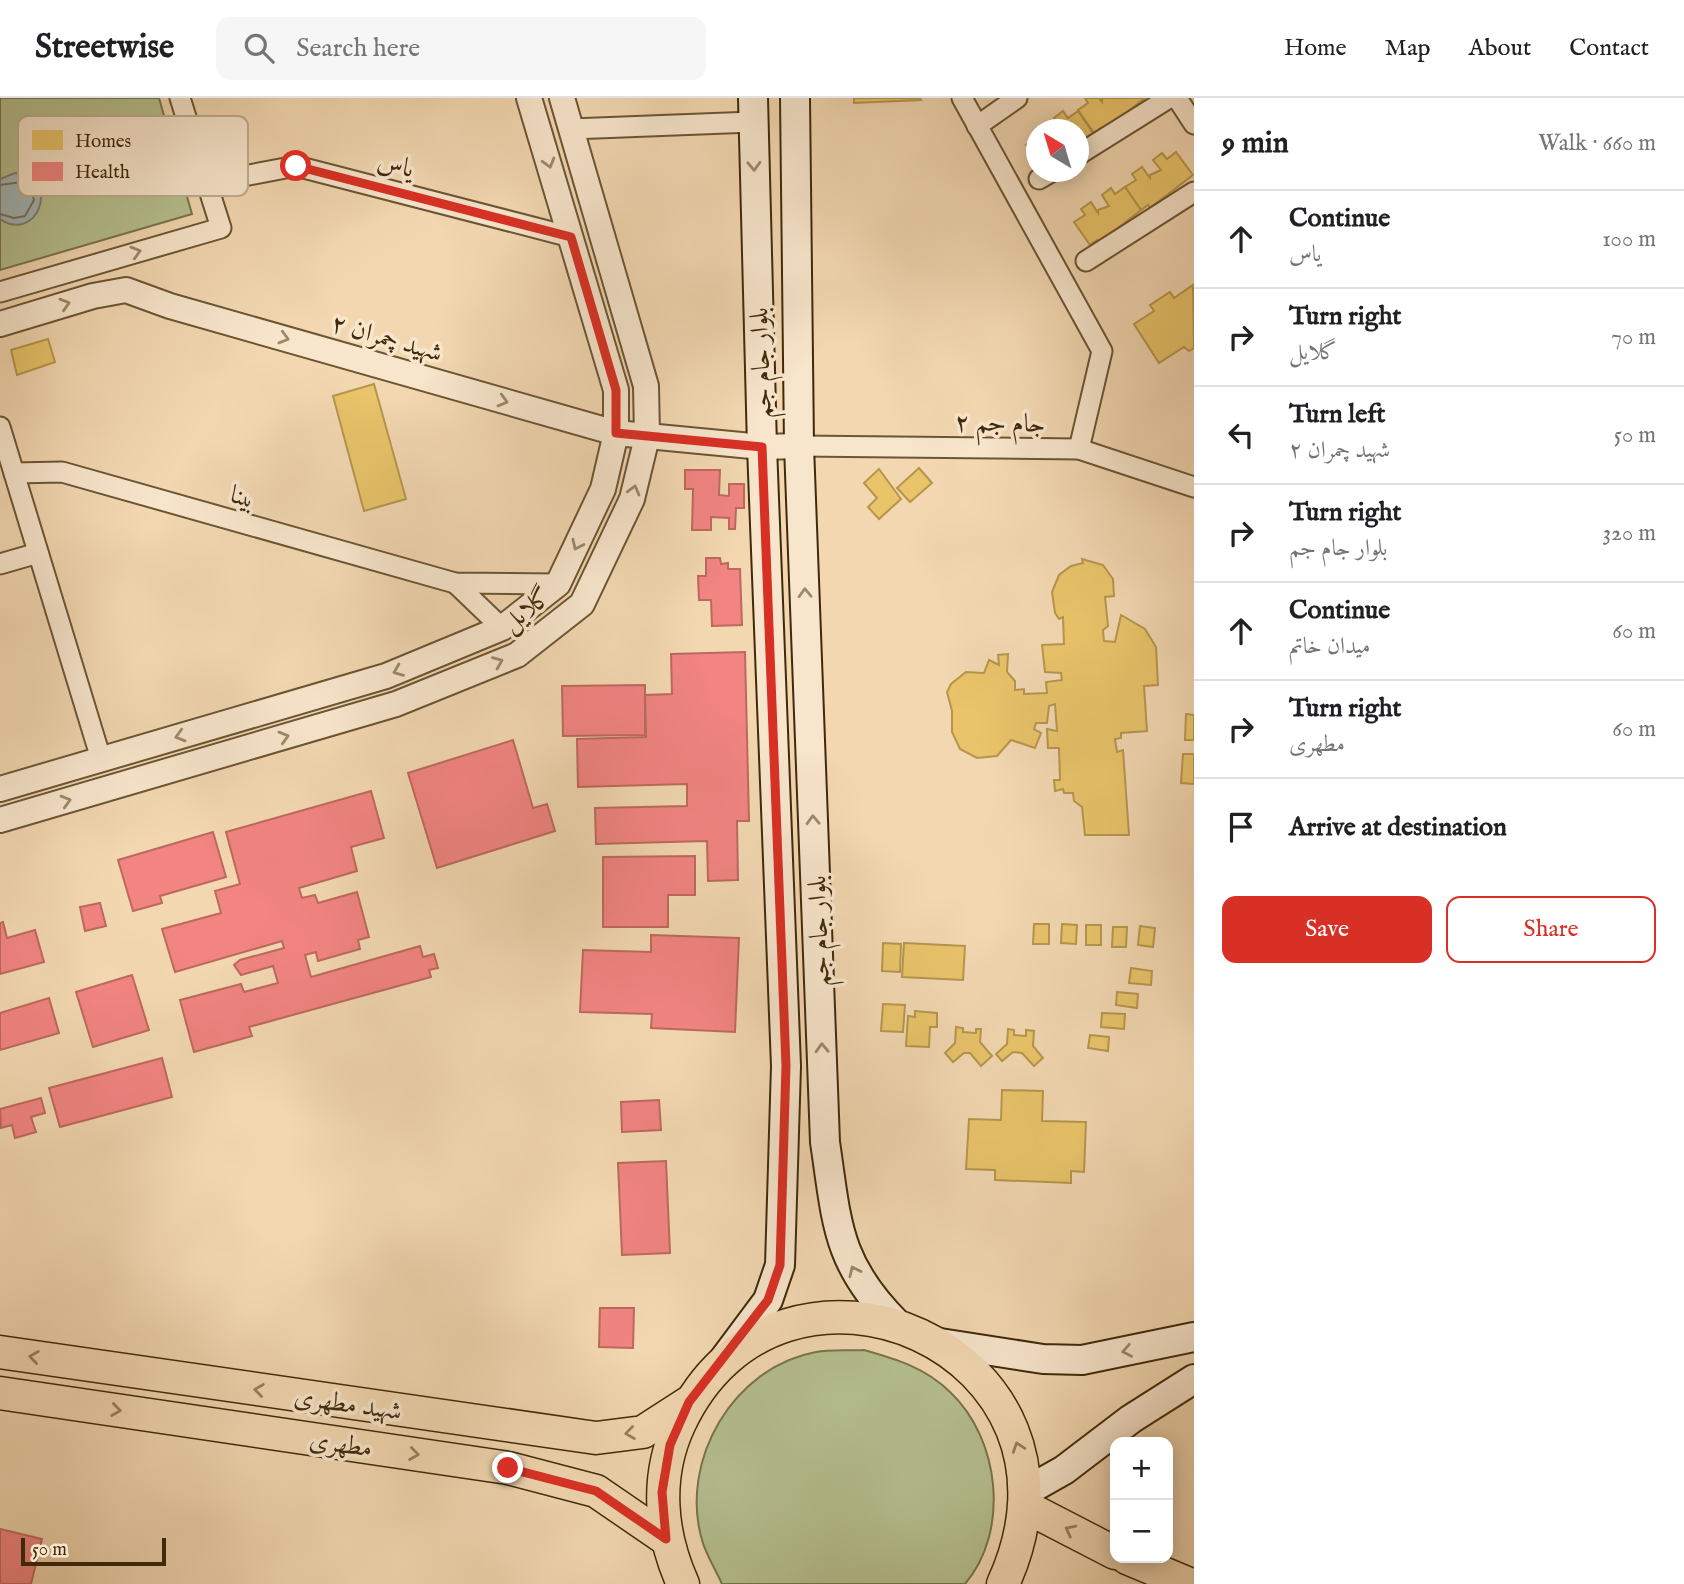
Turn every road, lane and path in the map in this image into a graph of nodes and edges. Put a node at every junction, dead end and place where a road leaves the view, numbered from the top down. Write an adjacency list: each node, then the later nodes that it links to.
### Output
1 (528, 98): 18 (street, گلایل, one-way to 18)
2 (562, 98): 13 (street, گلایل)
3 (796, 98): 25 (main road, بلوار جام جم)
4 (962, 98): 12 (street)
5 (1017, 98): 12 (street)
6 (1169, 98): 14 (street)
7 (1177, 98): 11 (street)
8 (185, 99): 10 (street)
9 (753, 110): 13 (street); 26 (main road, بلوار جام جم, one-way to 26)
10 (189, 116)
11 (1194, 124)
12 (977, 125): 27 (street)
13 (571, 128): 24 (street, گلایل)
14 (1089, 149)
15 (248, 175): 18 (street, یاس)
16 (1194, 192): 19 (street)
17 (211, 196): 20 (street, one-way to 17)
18 (571, 237): 23 (street, گلایل)
19 (1086, 261)
20 (0, 292)
21 (0, 324): 23 (street, شهید چمران ۲, one-way to 23)
22 (0, 427): 28 (street)
23 (616, 433): 24 (street, شهید چمران ۲); 33 (street, گلایل, one-way to 33)
24 (647, 437): 26 (street, شهید چمران ۲); 37 (street, گلایل, one-way to 24)
25 (799, 446): 26 (street, شهید چمران ۲); 27 (street, جام جم ۲); 38 (main road, بلوار جام جم, one-way to 25)
26 (762, 447): 42 (main road, بلوار جام جم)
27 (1079, 449): 29 (street, جام جم ۲)
28 (14, 474): 30 (street); 32 (street, بینا)
29 (1194, 487)
30 (38, 553): 31 (street); 35 (street)
31 (0, 564)
32 (455, 583): 33 (street); 34 (street)
33 (558, 584): 34 (street, گلایل)
34 (502, 628): 35 (street, گلایل, one-way to 35)
35 (102, 759): 36 (street, گلایل)
36 (0, 789)
37 (0, 820)
38 (897, 1324): 40 (main road); 42 (main road)
39 (1194, 1337): 40 (main road, one-way to 40)
40 (940, 1343): 46 (main road, one-way to 40)
41 (0, 1352): 45 (main road, شهید مطهری, one-way to 41)
42 (719, 1366): 45 (main road)
43 (1194, 1379): 46 (main road)
44 (0, 1393): 47 (main road, مطهری, one-way to 47)
45 (689, 1402): 47 (main road)
46 (1025, 1499): 48 (main road, one-way to 46); 51 (main road)
47 (666, 1539): 50 (main road)
48 (1110, 1550)
49 (1139, 1563): 52 (main road)
50 (683, 1584)
51 (1003, 1584)
52 (1189, 1584)

